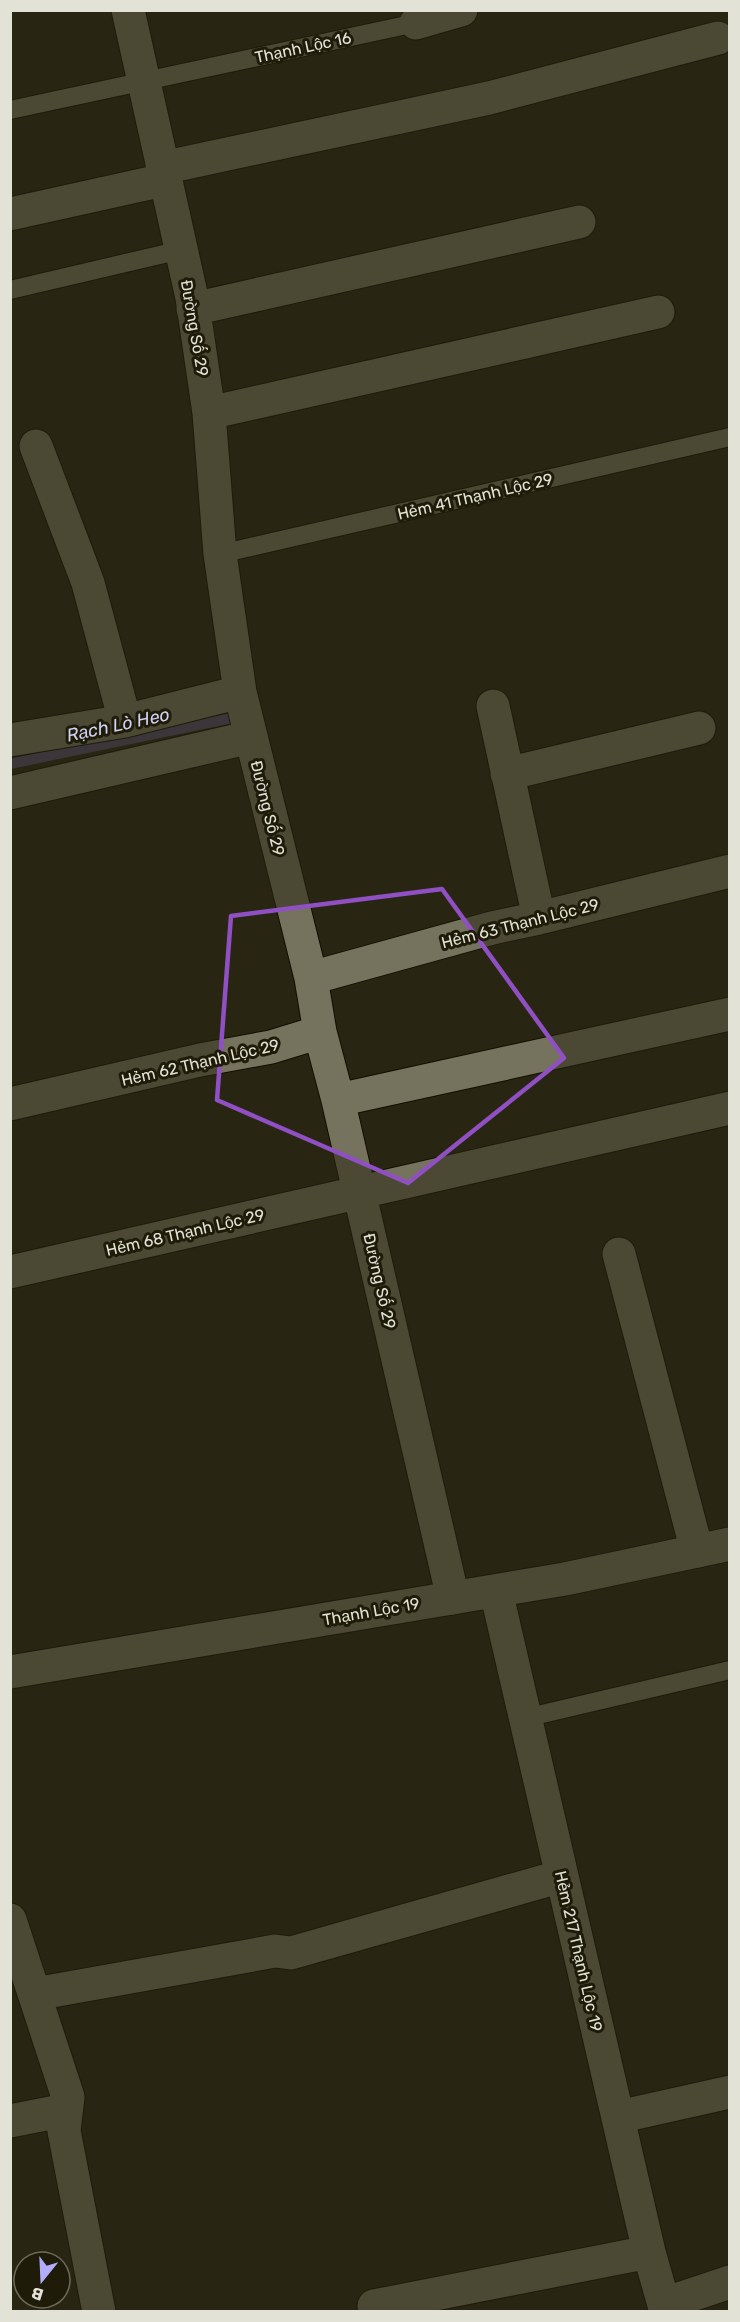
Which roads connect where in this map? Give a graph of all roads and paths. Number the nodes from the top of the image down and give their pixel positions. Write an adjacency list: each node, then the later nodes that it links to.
1 (128, 10): 5 (street, Đường Số 29)
2 (461, 10): 3 (street, Thạnh Lộc 16)
3 (416, 23): 5 (lane, Thạnh Lộc 16)
4 (718, 38): 7 (street)
5 (144, 81): 6 (lane, Thạnh Lộc 16); 7 (street, Đường Số 29)
6 (10, 110)
7 (163, 174): 8 (street); 10 (street, Đường Số 29)
8 (10, 214)
9 (579, 222): 12 (street)
10 (180, 250): 11 (lane); 12 (street, Đường Số 29)
11 (10, 290)
12 (193, 309): 14 (street, Đường Số 29)
13 (658, 312): 14 (street)
14 (209, 413): 17 (street, Đường Số 29)
15 (729, 437): 17 (lane, Hẻm 41 Thạnh Lộc 29)
16 (36, 446): 20 (street)
17 (220, 554): 18 (street, Đường Số 29)
18 (240, 692): 20 (street); 22 (street, Đường Số 29)
19 (493, 706): 24 (street)
20 (125, 720): 23 (street)
21 (699, 728): 24 (street)
22 (251, 737): 25 (street); 28 (street, Đường Số 29)
23 (10, 740)
24 (507, 774): 27 (street)
25 (10, 793)
26 (729, 871): 27 (street, Hẻm 63 Thạnh Lộc 29)
27 (539, 918): 28 (street, Hẻm 63 Thạnh Lộc 29)
28 (310, 978): 30 (street, Đường Số 29)
29 (729, 1014): 31 (street)
30 (320, 1032): 31 (street, Đường Số 29); 32 (street, Hẻm 62 Thạnh Lộc 29)
31 (338, 1100): 34 (street, Đường Số 29)
32 (10, 1104)
33 (729, 1108): 34 (street, Hẻm 68 Thạnh Lộc 29)
34 (360, 1193): 36 (street, Hẻm 68 Thạnh Lộc 29); 40 (street, Đường Số 29)
35 (619, 1254): 38 (street)
36 (10, 1272)
37 (729, 1544): 38 (street, Thạnh Lộc 19)
38 (697, 1551): 39 (street, Thạnh Lộc 19)
39 (496, 1591): 40 (street, Thạnh Lộc 19); 43 (street, Hẻm 217 Thạnh Lộc 19)
40 (453, 1598): 42 (street, Thạnh Lộc 19)
41 (729, 1670): 43 (lane)
42 (10, 1672)
43 (525, 1718): 44 (street, Hẻm 217 Thạnh Lộc 19)
44 (562, 1876): 46 (street); 49 (street, Hẻm 217 Thạnh Lộc 19)
45 (10, 1920): 46 (street)
46 (35, 1994): 48 (street)
47 (729, 2092): 49 (street)
48 (66, 2110): 50 (street); 54 (street)
49 (618, 2117): 51 (street, Hẻm 217 Thạnh Lộc 19)
50 (10, 2121)
51 (649, 2252): 53 (street, Hẻm 217 Thạnh Lộc 19); 55 (street)
52 (729, 2282): 53 (street)
53 (665, 2308)
54 (99, 2312)
55 (375, 2312)

